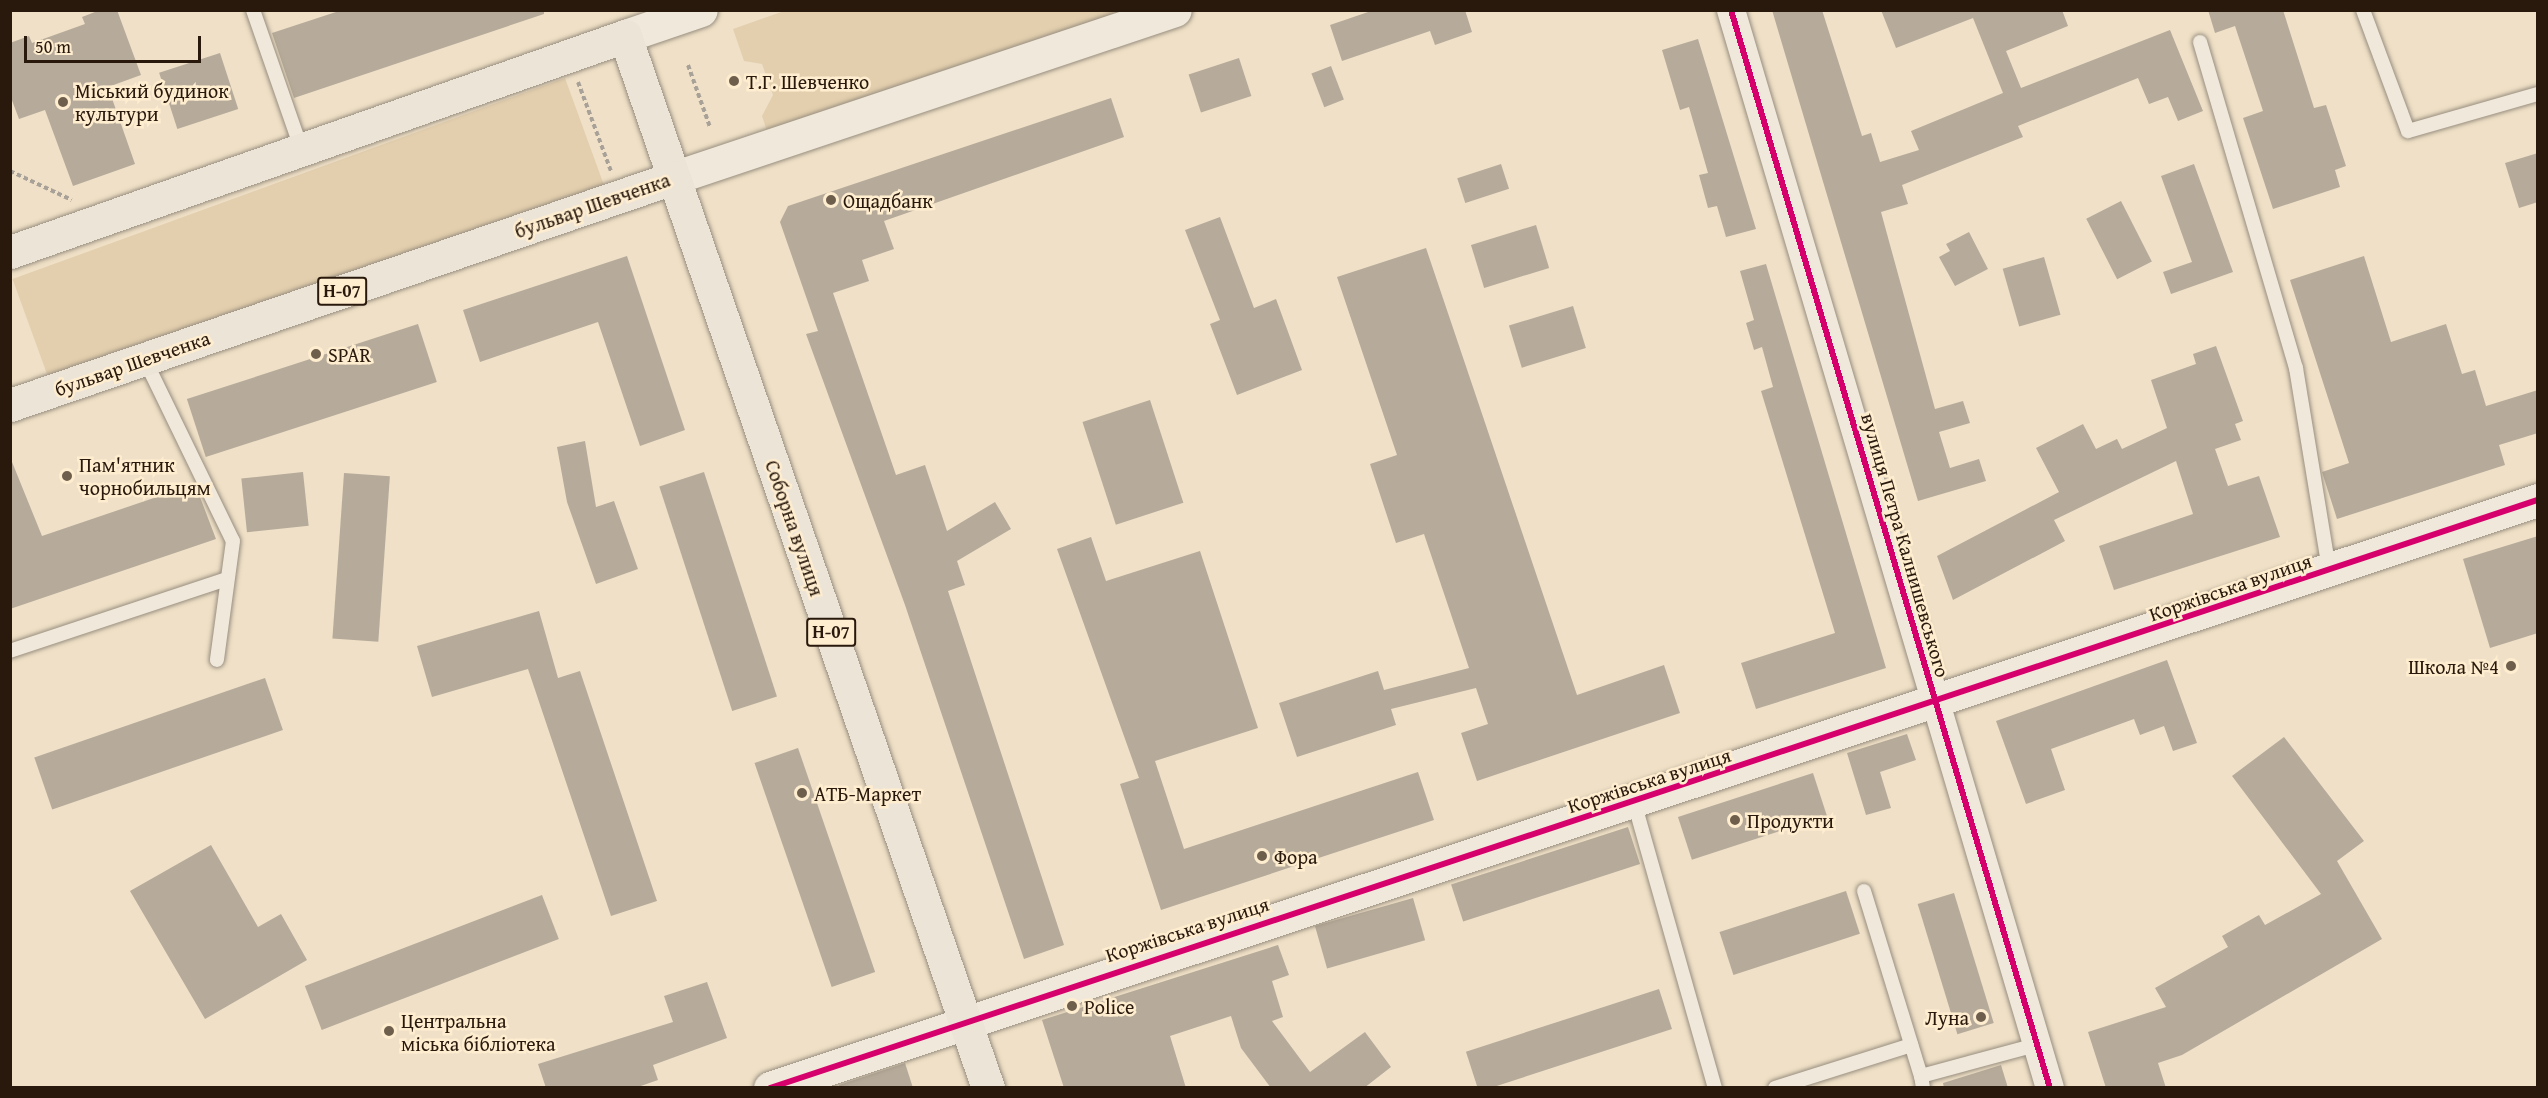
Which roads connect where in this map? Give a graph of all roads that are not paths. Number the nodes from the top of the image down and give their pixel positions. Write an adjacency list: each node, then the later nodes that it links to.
1 (253, 10): 9 (lane)
2 (701, 10): 6 (street)
3 (1174, 10): 10 (street, бульвар Шевченка)
4 (1731, 10): 19 (street, вулиця Петра Калнишевського)
5 (2363, 10): 8 (lane)
6 (626, 36): 9 (main road); 10 (main road, Соборна вулиця / Н-07)
7 (2200, 42): 15 (lane)
8 (2538, 94)
9 (301, 148): 11 (main road)
10 (673, 178): 12 (main road, бульвар Шевченка / Н-07); 22 (main road, Соборна вулиця / Н-07)
11 (10, 252)
12 (144, 358): 13 (main road, бульвар Шевченка / Н-07); 16 (lane)
13 (10, 405)
14 (2538, 500): 15 (street, Коржівська вулиця)
15 (2330, 571): 19 (street, Коржівська вулиця)
16 (224, 579): 17 (lane); 18 (lane)
17 (10, 651)
18 (218, 660)
19 (1936, 704): 20 (street, Коржівська вулиця); 24 (street, вулиця Петра Калнишевського)
20 (1634, 802): 22 (street, Коржівська вулиця); 28 (lane)
21 (1864, 891): 23 (lane)
22 (965, 1019): 26 (street, Коржівська вулиця); 27 (main road, Соборна вулиця / Н-07)
23 (1911, 1045): 25 (lane); 29 (lane)
24 (2036, 1045): 25 (lane); 30 (street, вулиця Петра Калнишевського)
25 (1922, 1082)
26 (770, 1088)
27 (988, 1088)
28 (1715, 1088)
29 (1775, 1088)
30 (2050, 1088)

